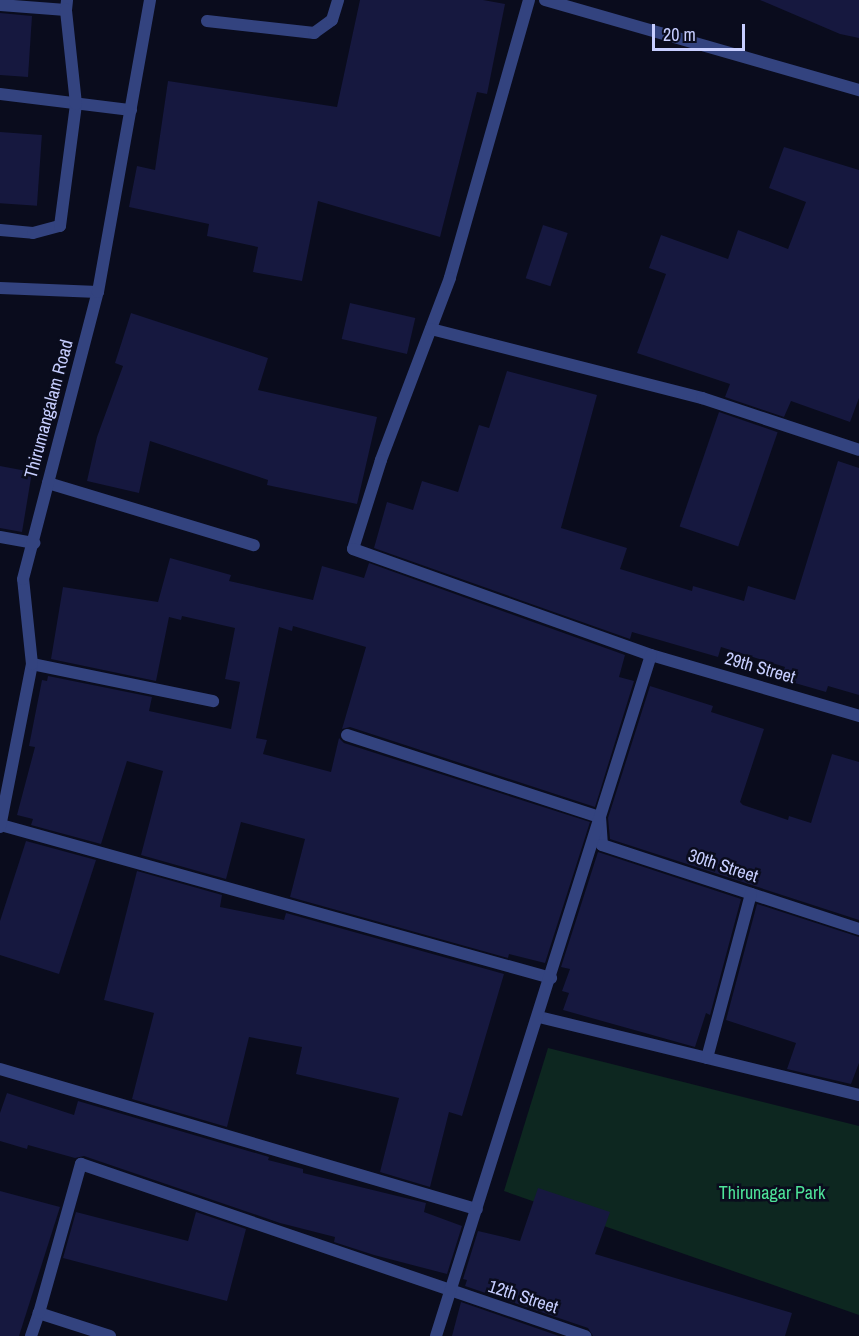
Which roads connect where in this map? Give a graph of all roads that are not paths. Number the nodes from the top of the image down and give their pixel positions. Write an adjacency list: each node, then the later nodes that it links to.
1 (150, 0): 11 (street, Thirumangalam Road)
2 (338, 0): 7 (street)
3 (529, 0): 15 (street)
4 (545, 0): 8 (street)
5 (0, 5): 6 (street)
6 (67, 5): 10 (street)
7 (207, 21)
8 (859, 90)
9 (0, 94): 10 (street)
10 (76, 104): 11 (street); 12 (street)
11 (131, 110): 14 (street, Thirumangalam Road)
12 (0, 230)
13 (0, 288): 14 (street)
14 (98, 292): 17 (street, Thirumangalam Road)
15 (431, 329): 16 (street); 21 (street, 29th Street)
16 (859, 450)
17 (48, 483): 19 (street, Thirumangalam Road); 20 (street)
18 (0, 537): 19 (street)
19 (34, 543): 22 (street, Thirumangalam Road)
20 (254, 545)
21 (651, 655): 24 (street, 29th Street); 26 (street)
22 (32, 664): 23 (street); 27 (street, Thirumangalam Road)
23 (213, 700)
24 (859, 716)
25 (347, 735): 26 (street)
26 (600, 818): 28 (street, 30th Street); 30 (street)
27 (0, 826): 30 (street)
28 (751, 894): 29 (street, 30th Street); 32 (street)
29 (859, 929)
30 (551, 978): 31 (street)
31 (539, 1017): 32 (street); 35 (street)
32 (707, 1058): 34 (street)
33 (0, 1069): 35 (street)
34 (859, 1095)
35 (477, 1209): 36 (street)
36 (450, 1292): 37 (street, 12th Street); 40 (street); 41 (street, 12th Street)
37 (39, 1313): 38 (street); 39 (street)
38 (31, 1336)
39 (110, 1336)
40 (436, 1336)
41 (585, 1336)

